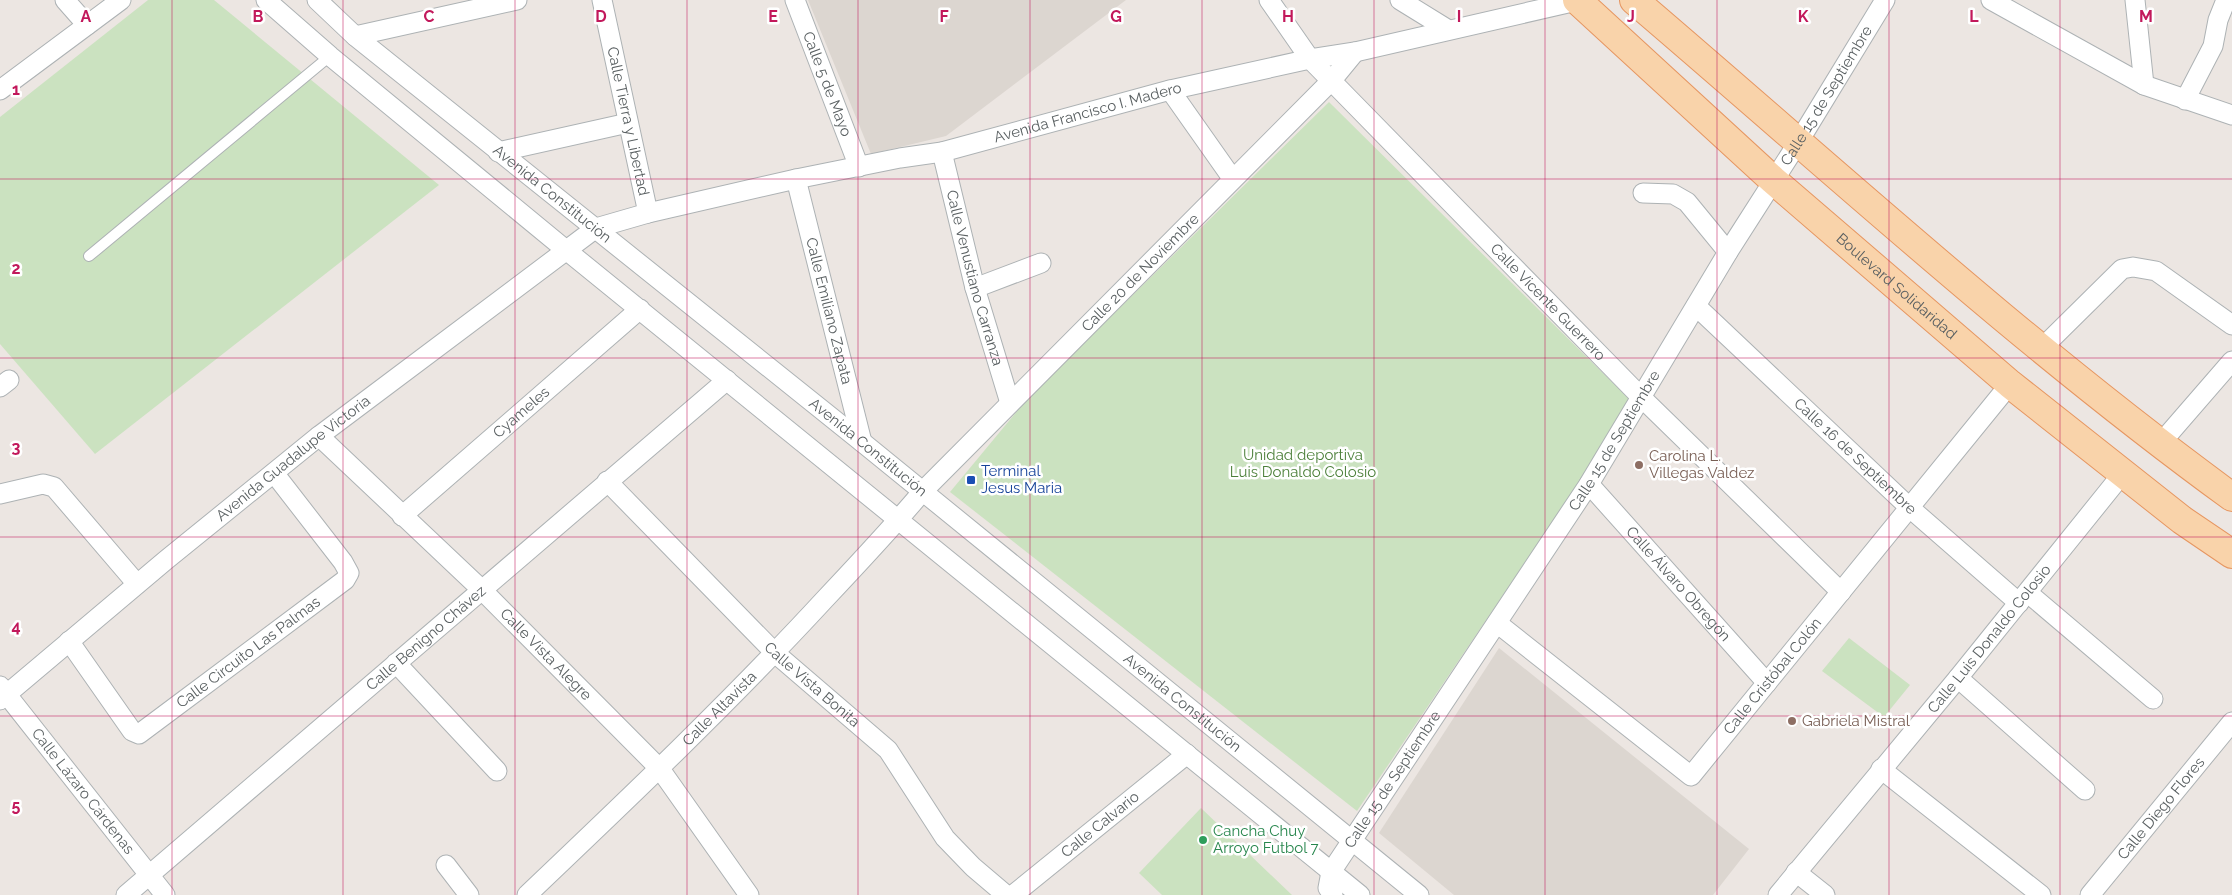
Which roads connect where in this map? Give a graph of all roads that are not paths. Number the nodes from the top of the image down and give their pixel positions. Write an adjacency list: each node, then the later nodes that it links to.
1 (65, 0): 16 (street)
2 (121, 0): 16 (street)
3 (266, 0): 20 (street)
4 (317, 0): 18 (street, Avenida Constitución)
5 (517, 0): 18 (street)
6 (602, 0): 28 (street, Calle Tierra y Libertad)
7 (795, 0): 32 (street, Calle 5 de Mayo)
8 (1269, 0): 21 (street, Calle Vicente Guerrero)
9 (1400, 0): 17 (street)
10 (1578, 0): 17 (street, Avenida Francisco I. Madero); 35 (main road, Boulevard Solidaridad)
11 (1634, 0): 29 (main road)
12 (1885, 0): 29 (street, Calle 15 de Septiembre)
13 (1991, 0): 23 (street)
14 (2135, 0): 23 (street)
15 (2226, 0): 26 (street)
16 (87, 25): 24 (street)
17 (1447, 29): 19 (street, Avenida Francisco I. Madero)
18 (355, 36): 30 (street, Avenida Constitución)
19 (1355, 52): 21 (street, Avenida Francisco I. Madero); 22 (street, Calle 20 de Noviembre)
20 (330, 56): 39 (street); 41 (lane)
21 (1310, 59): 22 (street, Calle Vicente Guerrero); 25 (street, Avenida Francisco I. Madero)
22 (1332, 80): 33 (street, Calle 20 de Noviembre); 51 (street, Calle Vicente Guerrero)
23 (2144, 85): 26 (street)
24 (0, 90)
25 (1170, 90): 31 (street, Avenida Francisco I. Madero); 33 (street)
26 (2185, 100): 27 (street)
27 (2232, 116)
28 (628, 122): 30 (street); 37 (street, Calle Tierra y Libertad)
29 (1799, 141): 35 (street, Calle 15 de Septiembre); 47 (main road)
30 (498, 152): 38 (street, Avenida Constitución)
31 (942, 152): 32 (street, Avenida Francisco I. Madero); 43 (street, Calle Venustiano Carranza)
32 (859, 168): 34 (street, Avenida Francisco I. Madero)
33 (1232, 178): 52 (street, Calle 20 de Noviembre)
34 (796, 179): 37 (street, Avenida Francisco I. Madero); 54 (street, Calle Emiliano Zapata)
35 (1773, 180): 40 (street, Calle 15 de Septiembre); 50 (main road, Boulevard Solidaridad)
36 (1643, 193): 40 (street)
37 (648, 213): 38 (street, Avenida Francisco I. Madero)
38 (596, 228): 39 (street, Avenida Guadalupe Victoria); 54 (street, Avenida Constitución)
39 (566, 250): 45 (street); 53 (street, Avenida Guadalupe Victoria)
40 (1728, 252): 44 (street, Calle 15 de Septiembre)
41 (89, 256)
42 (1041, 263): 43 (street)
43 (975, 288): 52 (street, Calle Venustiano Carranza)
44 (1696, 306): 51 (street, Calle 15 de Septiembre); 63 (street, Calle 16 de Septiembre)
45 (640, 310): 49 (street); 64 (street, Cyameles)
46 (2232, 325): 47 (street)
47 (2041, 349): 55 (main road)
48 (2232, 361): 55 (street)
49 (727, 380): 58 (street, Calle Benigno Chávez); 65 (street)
50 (2010, 384): 57 (main road, Boulevard Solidaridad); 63 (street, Calle Cristóbal Colón)
51 (1642, 398): 59 (street, Calle 15 de Septiembre); 69 (street, Calle Vicente Guerrero)
52 (1010, 403): 60 (street, Calle 20 de Noviembre)
53 (319, 436): 56 (street, Avenida Guadalupe Victoria); 64 (street, Calle Vista Alegre)
54 (862, 442): 60 (street, Avenida Constitución)
55 (2160, 444): 62 (main road)
56 (274, 473): 67 (street, Avenida Guadalupe Victoria); 72 (street, Calle Circuito Las Palmas)
57 (2123, 473): 66 (main road, Boulevard Solidaridad); 70 (street, Calle Luis Donaldo Colosio)
58 (607, 481): 68 (street, Calle Benigno Chávez); 73 (street, Calle Vista Bonita)
59 (1589, 484): 71 (street, Calle 15 de Septiembre); 76 (street, Calle Álvaro Obregón)
60 (922, 492): 65 (street, Calle Altavista); 85 (street, Avenida Constitución)
61 (0, 494): 67 (street)
62 (2232, 497)
63 (1910, 508): 69 (street, Calle Cristóbal Colón); 70 (street, Calle 16 de Septiembre)
64 (402, 516): 68 (street, Calle Vista Alegre)
65 (900, 519): 73 (street, Calle Altavista); 80 (street)
66 (2232, 554)
67 (137, 584): 72 (street, Avenida Guadalupe Victoria)
68 (482, 590): 74 (street, Calle Benigno Chávez); 81 (street, Calle Vista Alegre)
69 (1842, 592): 76 (street, Calle Cristóbal Colón)
70 (2023, 598): 75 (street, Calle Luis Donaldo Colosio); 78 (street, Calle 16 de Septiembre)
71 (1497, 623): 76 (street, Calle Cristóbal Colón); 85 (street, Calle 15 de Septiembre)
72 (69, 641): 77 (street, Avenida Guadalupe Victoria)
73 (775, 653): 81 (street, Calle Altavista); 95 (street, Calle Vista Bonita)
74 (396, 663): 83 (street); 89 (street, Calle Benigno Chávez)
75 (1958, 678): 82 (street, Calle Luis Donaldo Colosio); 84 (street)
76 (1767, 683)
77 (2, 693): 89 (street, Calle Lázaro Cárdenas)
78 (2153, 699)
79 (2232, 722): 103 (street, Calle Diego Flores)
80 (1187, 754): 87 (street); 96 (street, Calle Calvario)
81 (660, 769): 93 (street, Calle Altavista); 94 (street, Calle Vista Alegre)
82 (1881, 769): 88 (street, Calle Luis Donaldo Colosio); 102 (street)
83 (497, 772)
84 (2085, 790)
85 (1353, 841): 87 (street, Calle 15 de Septiembre); 99 (street, Avenida Constitución)
86 (446, 865): 92 (street)
87 (1331, 872): 97 (street); 98 (street)
88 (1796, 872): 100 (street, Calle Luis Donaldo Colosio); 101 (street)
89 (149, 875): 90 (street, Calle Benigno Chávez); 91 (street, Calle Lázaro Cárdenas)
90 (126, 895)
91 (165, 895)
92 (470, 895)
93 (528, 895)
94 (749, 895)
95 (1006, 895)
96 (1013, 895)
97 (1333, 895)
98 (1360, 895)
99 (1419, 895)
100 (1778, 895)
101 (1825, 895)
102 (2041, 895)
103 (2090, 895)

